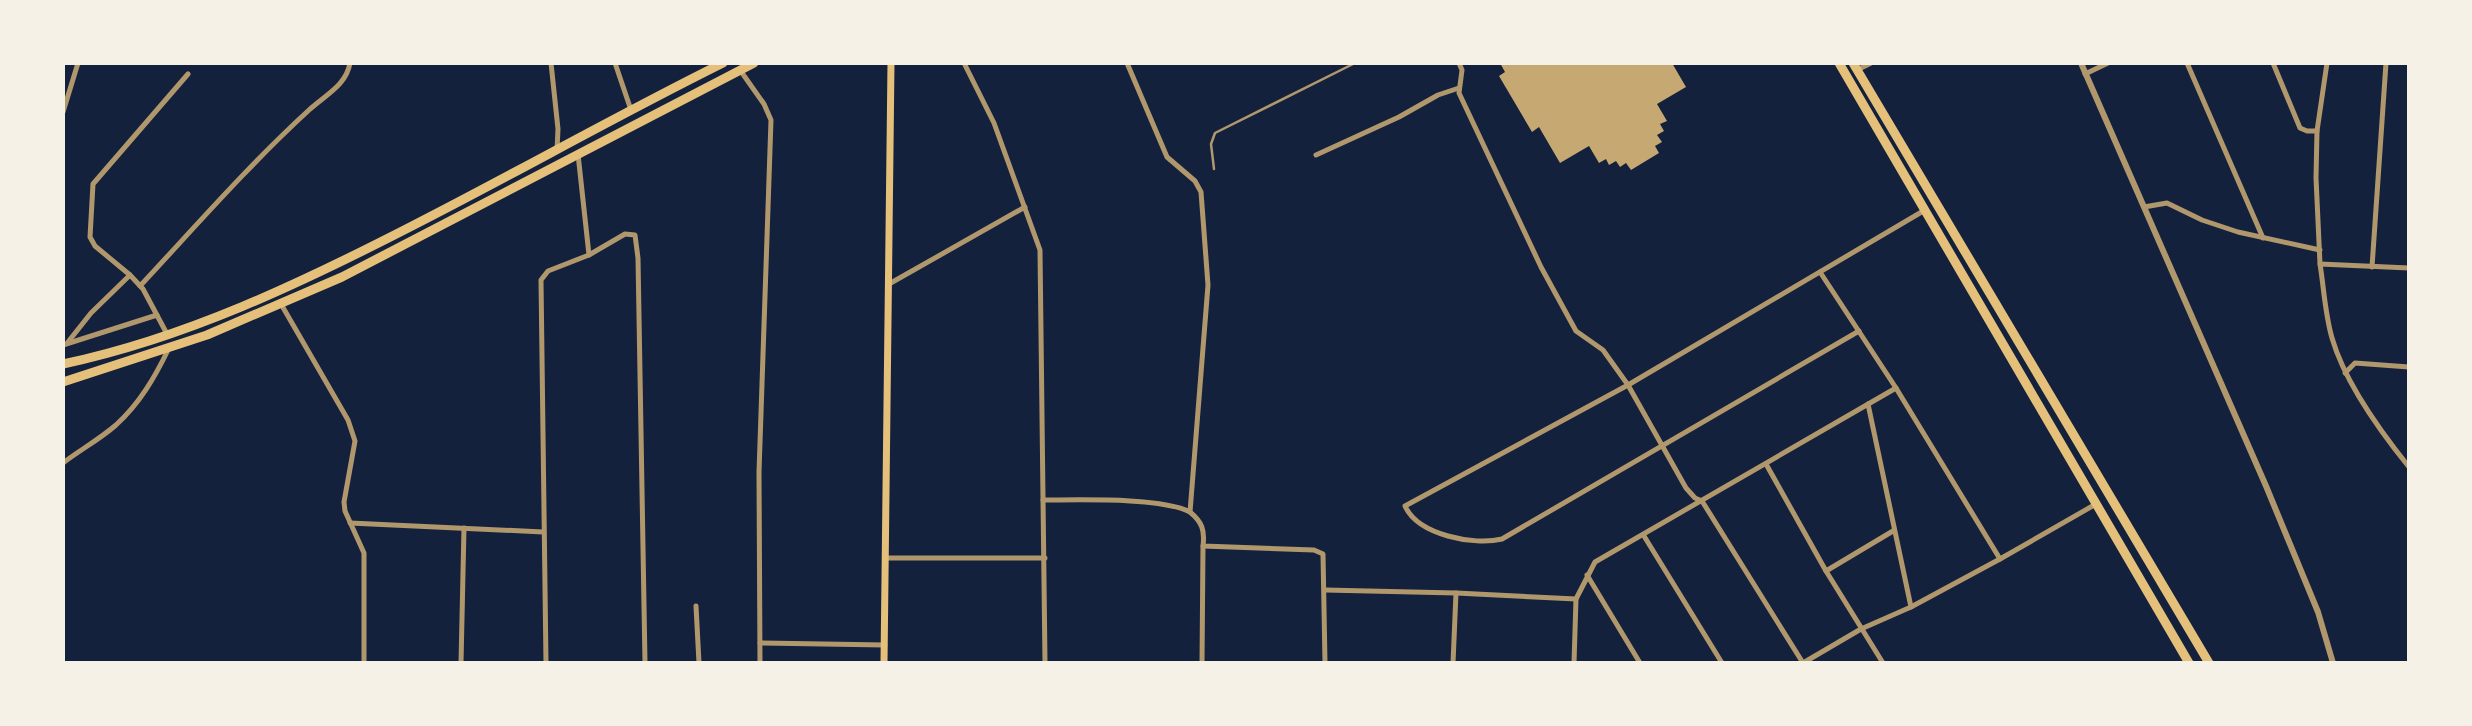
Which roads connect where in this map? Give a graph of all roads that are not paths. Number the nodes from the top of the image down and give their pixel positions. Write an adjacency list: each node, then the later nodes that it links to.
1 (78, 63): 27 (street)
2 (350, 63): 45 (street)
3 (551, 63): 29 (street)
4 (615, 63): 26 (street)
5 (723, 63): 20 (highway)
6 (754, 63): 22 (highway)
7 (891, 63): 44 (main road)
8 (964, 63): 33 (street)
9 (1126, 63): 66 (street)
10 (1355, 63): 32 (lane)
11 (1459, 63): 25 (street)
12 (1839, 63): 35 (highway)
13 (1871, 63): 21 (street)
14 (2081, 63): 24 (street)
15 (2108, 63): 24 (street)
16 (2186, 63): 36 (street)
17 (2273, 63): 28 (street)
18 (2328, 63): 28 (street)
19 (2386, 63): 40 (street)
20 (706, 67): 26 (highway)
21 (1855, 67): 103 (highway)
22 (740, 70): 30 (highway); 84 (street)
23 (188, 74): 43 (street)
24 (2085, 74): 34 (street)
25 (1459, 88): 31 (street); 56 (street)
26 (632, 111): 29 (highway)
27 (63, 112)
28 (2317, 131): 37 (street)
29 (557, 150): 49 (highway)
30 (578, 154): 38 (street); 46 (highway)
31 (1316, 155)
32 (1214, 169)
33 (1025, 207): 44 (street); 63 (street)
34 (2144, 207): 36 (street); 104 (street)
35 (1925, 210): 42 (street); 65 (highway)
36 (2263, 238): 37 (street)
37 (2320, 250): 39 (street)
38 (589, 255): 70 (street); 89 (street)
39 (2320, 264): 40 (street); 54 (street)
40 (2372, 267): 41 (street)
41 (2409, 268)
42 (1820, 272): 48 (street); 56 (street)
43 (130, 275): 45 (street); 50 (street)
44 (889, 284): 73 (main road)
45 (140, 286): 47 (street)
46 (281, 304): 51 (highway); 67 (street)
47 (157, 314): 49 (street); 50 (street)
48 (1859, 331): 57 (street); 59 (street)
49 (167, 334): 52 (highway)
50 (65, 345)
51 (169, 348): 55 (highway); 60 (street)
52 (63, 364)
53 (2409, 367): 54 (street)
54 (2345, 373): 62 (street)
55 (63, 382)
56 (1628, 385): 59 (street); 59 (street)
57 (1896, 388): 58 (street); 75 (street)
58 (1868, 404): 61 (street); 69 (street)
59 (1661, 446): 64 (street)
60 (63, 463)
61 (1766, 464): 64 (street); 76 (street)
62 (2409, 467)
63 (1044, 500): 66 (street); 74 (street)
64 (1702, 501): 71 (street); 100 (street)
65 (2096, 504): 75 (street); 102 (highway)
66 (1190, 512): 72 (street)
67 (350, 523): 68 (street); 86 (street)
68 (464, 528): 70 (street); 87 (street)
69 (1893, 531): 76 (street); 82 (street)
70 (543, 532): 88 (street)
71 (1643, 536): 77 (street); 99 (street)
72 (1203, 546): 78 (street); 94 (street)
73 (886, 558): 74 (street); 85 (main road)
74 (1045, 558): 93 (street)
75 (2000, 559): 82 (street)
76 (1826, 571): 83 (street)
77 (1587, 575): 80 (street); 98 (street)
78 (1325, 590): 79 (street); 95 (street)
79 (1456, 593): 80 (street); 96 (street)
80 (1576, 599): 97 (street)
81 (696, 606): 90 (street)
82 (1911, 607): 83 (street)
83 (1861, 629): 100 (street); 101 (street)
84 (760, 643): 85 (street); 91 (street)
85 (885, 645): 92 (main road)
86 (364, 663)
87 (461, 663)
88 (546, 663)
89 (645, 663)
90 (699, 663)
91 (760, 663)
92 (884, 663)
93 (1045, 663)
94 (1202, 663)
95 (1325, 663)
96 (1453, 663)
97 (1574, 663)
98 (1640, 663)
99 (1721, 663)
100 (1803, 663)
101 (1883, 663)
102 (2189, 663)
103 (2209, 663)
104 (2333, 663)

